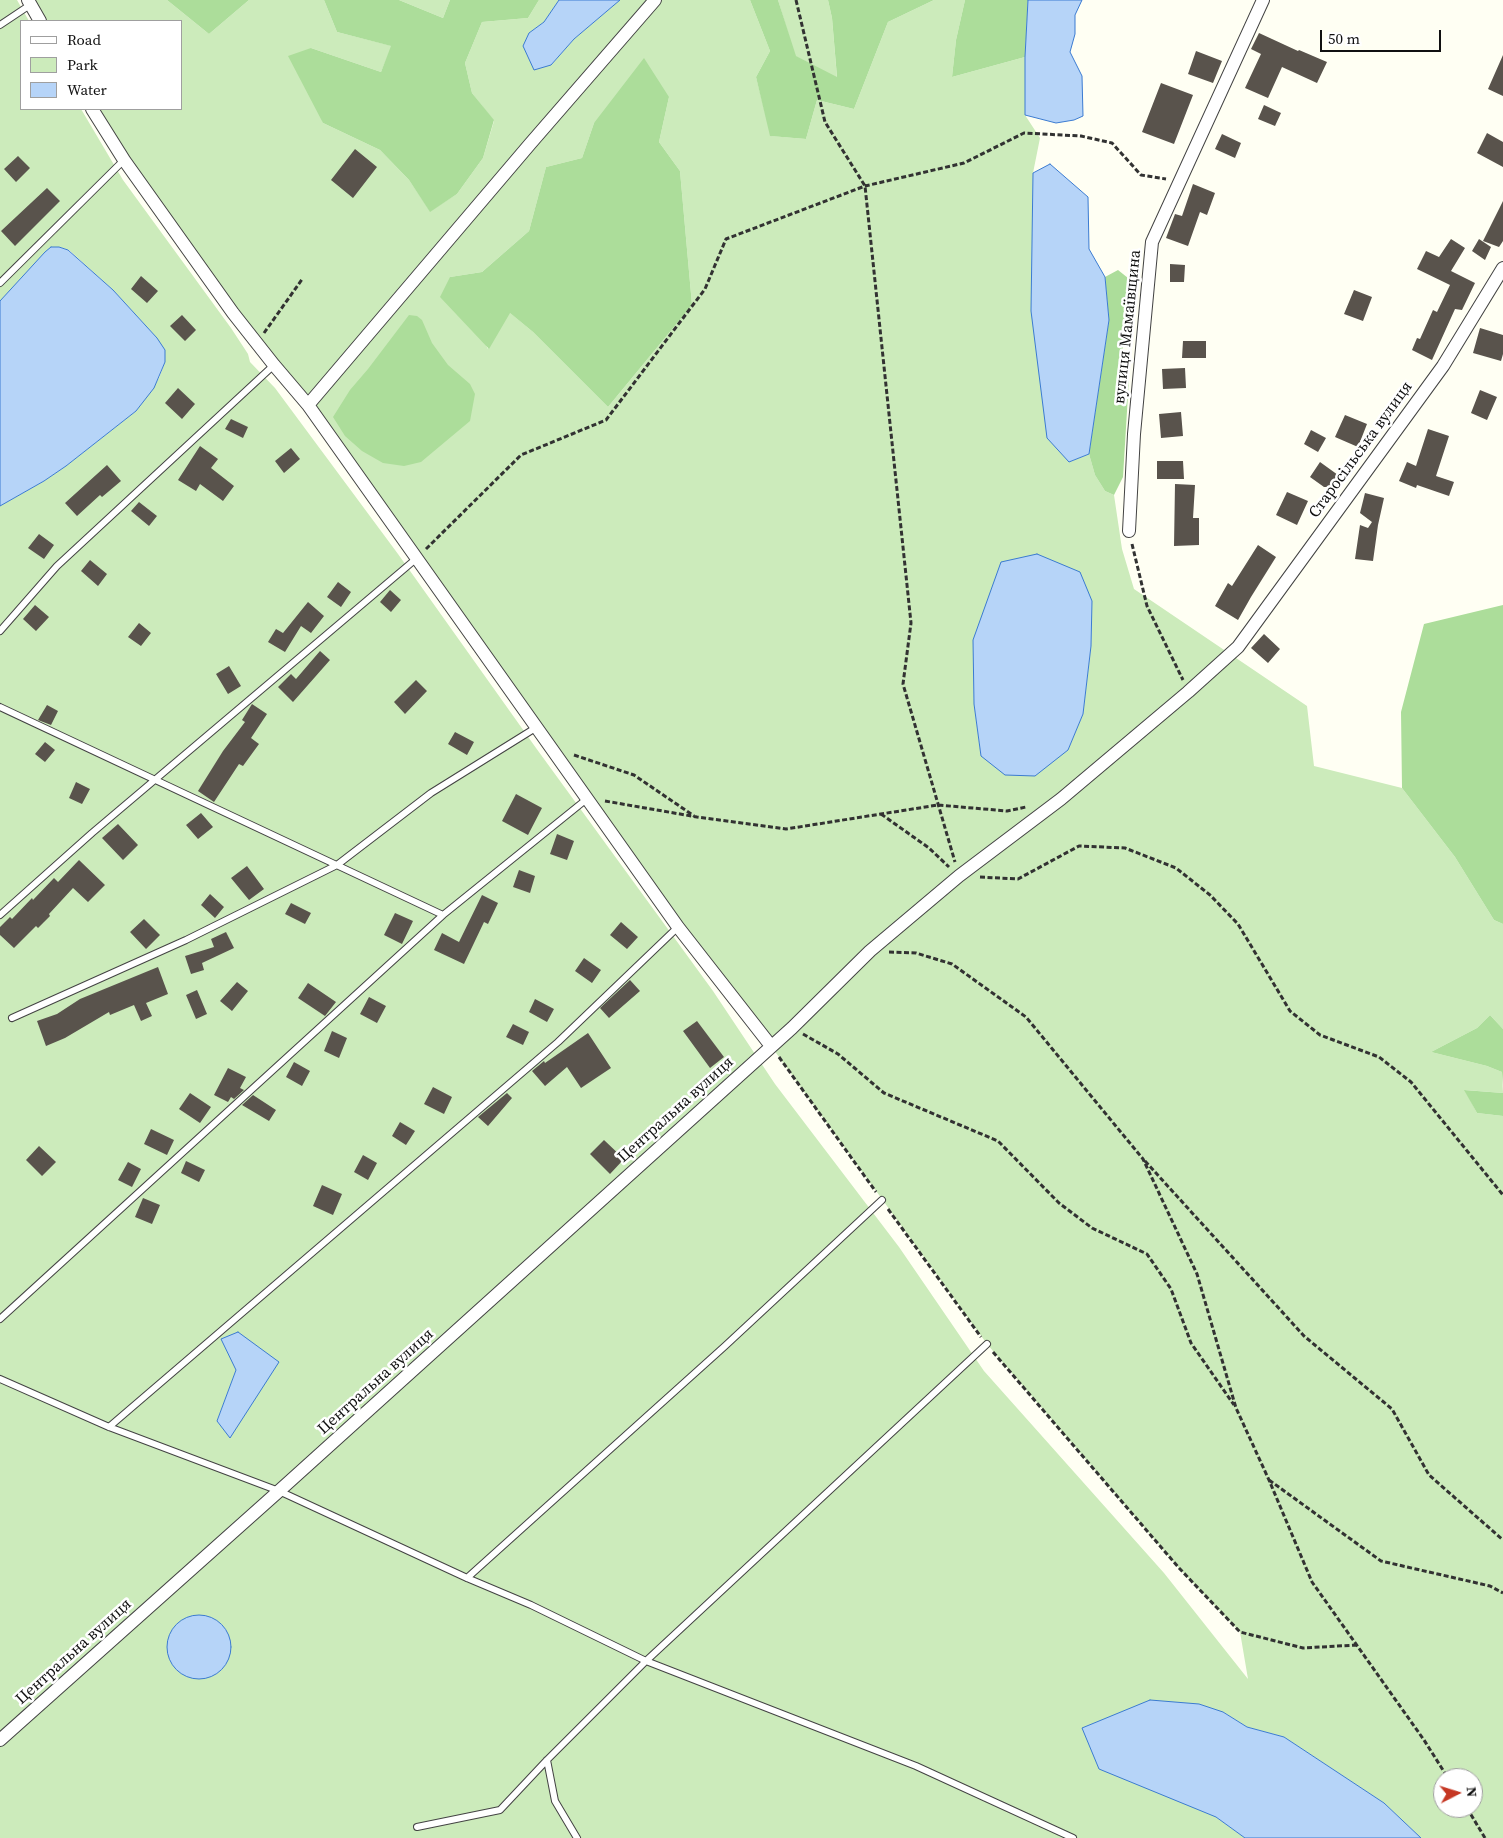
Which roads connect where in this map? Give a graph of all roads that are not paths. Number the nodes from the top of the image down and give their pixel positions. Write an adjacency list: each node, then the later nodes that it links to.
1 (655, 0): 11 (street)
2 (1262, 0): 12 (street, вулиця Мамаївщина)
3 (29, 2): 4 (street); 5 (lane)
4 (39, 20)
5 (0, 25)
6 (93, 110): 7 (street)
7 (124, 160): 9 (lane); 10 (street)
8 (1503, 268): 20 (street, Старосільська вулиця)
9 (0, 283)
10 (274, 365): 11 (street); 14 (lane)
11 (308, 406): 13 (street)
12 (1129, 531)
13 (417, 558): 16 (street); 17 (lane)
14 (0, 631)
15 (0, 707): 17 (lane)
16 (537, 727): 18 (street); 19 (lane)
17 (155, 780): 19 (lane); 21 (lane)
18 (588, 798): 22 (lane); 23 (street)
19 (337, 865): 22 (lane); 24 (lane)
20 (959, 876): 25 (street, Центральна вулиця)
21 (0, 914)
22 (443, 914): 27 (lane)
23 (678, 927): 25 (street); 30 (lane)
24 (12, 1018)
25 (771, 1046): 31 (street, Центральна вулиця)
26 (882, 1200): 32 (lane)
27 (0, 1319)
28 (987, 1344): 33 (lane)
29 (0, 1379): 30 (lane)
30 (109, 1427): 31 (lane)
31 (279, 1491): 32 (lane); 34 (street, Центральна вулиця)
32 (467, 1578): 33 (lane)
33 (646, 1661): 35 (lane); 38 (lane)
34 (0, 1740)
35 (547, 1760): 36 (lane); 37 (lane)
36 (417, 1827)
37 (577, 1838)
38 (1072, 1838)

